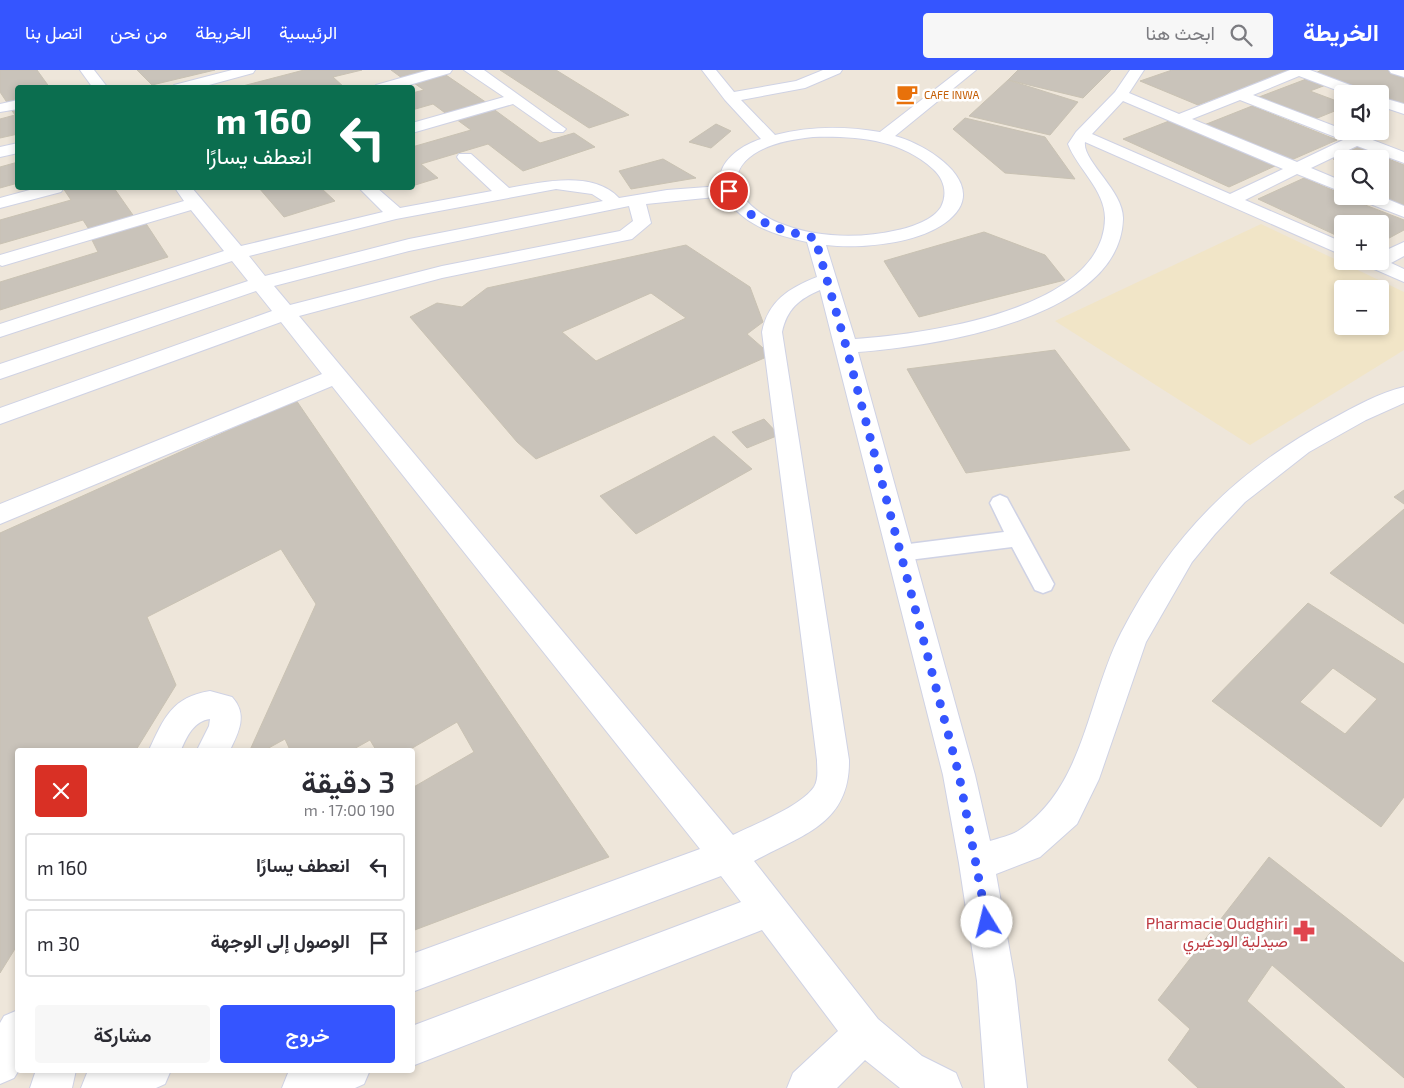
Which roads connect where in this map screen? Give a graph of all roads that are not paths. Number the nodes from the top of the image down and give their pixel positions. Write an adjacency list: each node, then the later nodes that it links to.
1 (87, 70): 12 (street)
2 (445, 70): 14 (street)
3 (471, 70): 19 (street)
4 (709, 70): 18 (street)
5 (835, 70): 18 (street)
6 (969, 70): 31 (street)
7 (1137, 70): 16 (street)
8 (1396, 70): 11 (street)
9 (241, 71): 13 (street)
10 (1301, 71): 15 (street); 17 (street)
11 (1404, 73)
12 (96, 85)
13 (189, 85)
14 (392, 85)
15 (1338, 85)
16 (1120, 95): 24 (street); 30 (street)
17 (1240, 95): 24 (street); 27 (street)
18 (730, 97): 32 (street)
19 (515, 99): 26 (street); 28 (street)
20 (1389, 104): 23 (street)
21 (15, 105): 22 (street)
22 (0, 108)
23 (1404, 109)
24 (1179, 119): 38 (street)
25 (1334, 122): 27 (street)
26 (415, 127)
27 (1323, 127): 29 (street)
28 (558, 129)
29 (1334, 131)
30 (1082, 135): 46 (street); 64 (street)
31 (882, 138): 32 (street); 52 (street)
32 (770, 140): 42 (street)
33 (1356, 140): 37 (street); 38 (street)
34 (15, 149): 35 (street)
35 (0, 152)
36 (465, 157): 43 (street)
37 (1404, 158)
38 (1297, 168): 39 (street); 46 (street)
39 (1334, 184)
40 (48, 190): 47 (street)
41 (368, 190): 51 (street)
42 (729, 191): 45 (street); 52 (street)
43 (506, 193): 48 (street); 51 (street)
44 (189, 196): 55 (street); 57 (street)
45 (636, 200): 48 (street); 62 (street)
46 (1231, 200): 53 (street)
47 (0, 203)
48 (615, 204): 61 (street)
49 (1387, 205): 50 (street)
50 (1404, 212)
51 (396, 214): 55 (street)
52 (815, 238): 60 (street)
53 (1334, 245)
54 (1404, 248): 56 (street)
55 (236, 253): 61 (street); 63 (street)
56 (1389, 256)
57 (2, 260)
58 (1389, 268): 59 (street)
59 (1404, 276)
60 (827, 280): 64 (street); 76 (street)
61 (261, 283): 62 (street); 65 (street)
62 (286, 313): 66 (street); 68 (street)
63 (0, 331)
64 (846, 346): 72 (street)
65 (0, 372)
66 (337, 376): 70 (street); 76 (street)
67 (1404, 394): 77 (street)
68 (0, 416)
69 (1000, 503): 71 (lane)
70 (0, 514)
71 (1019, 538): 72 (lane); 73 (lane)
72 (901, 553): 77 (street)
73 (1042, 584)
74 (166, 748): 75 (street)
75 (214, 748)
76 (728, 856): 78 (street); 79 (street)
77 (978, 863): 92 (street)
78 (769, 909): 80 (street); 82 (street)
79 (415, 972)
80 (864, 1032): 90 (street); 91 (street)
81 (15, 1036): 83 (street)
82 (415, 1045)
83 (0, 1064)
84 (55, 1073): 87 (street)
85 (143, 1073): 88 (street)
86 (342, 1073): 89 (street)
87 (51, 1088)
88 (102, 1088)
89 (303, 1088)
90 (808, 1088)
91 (941, 1088)
92 (1006, 1088)

